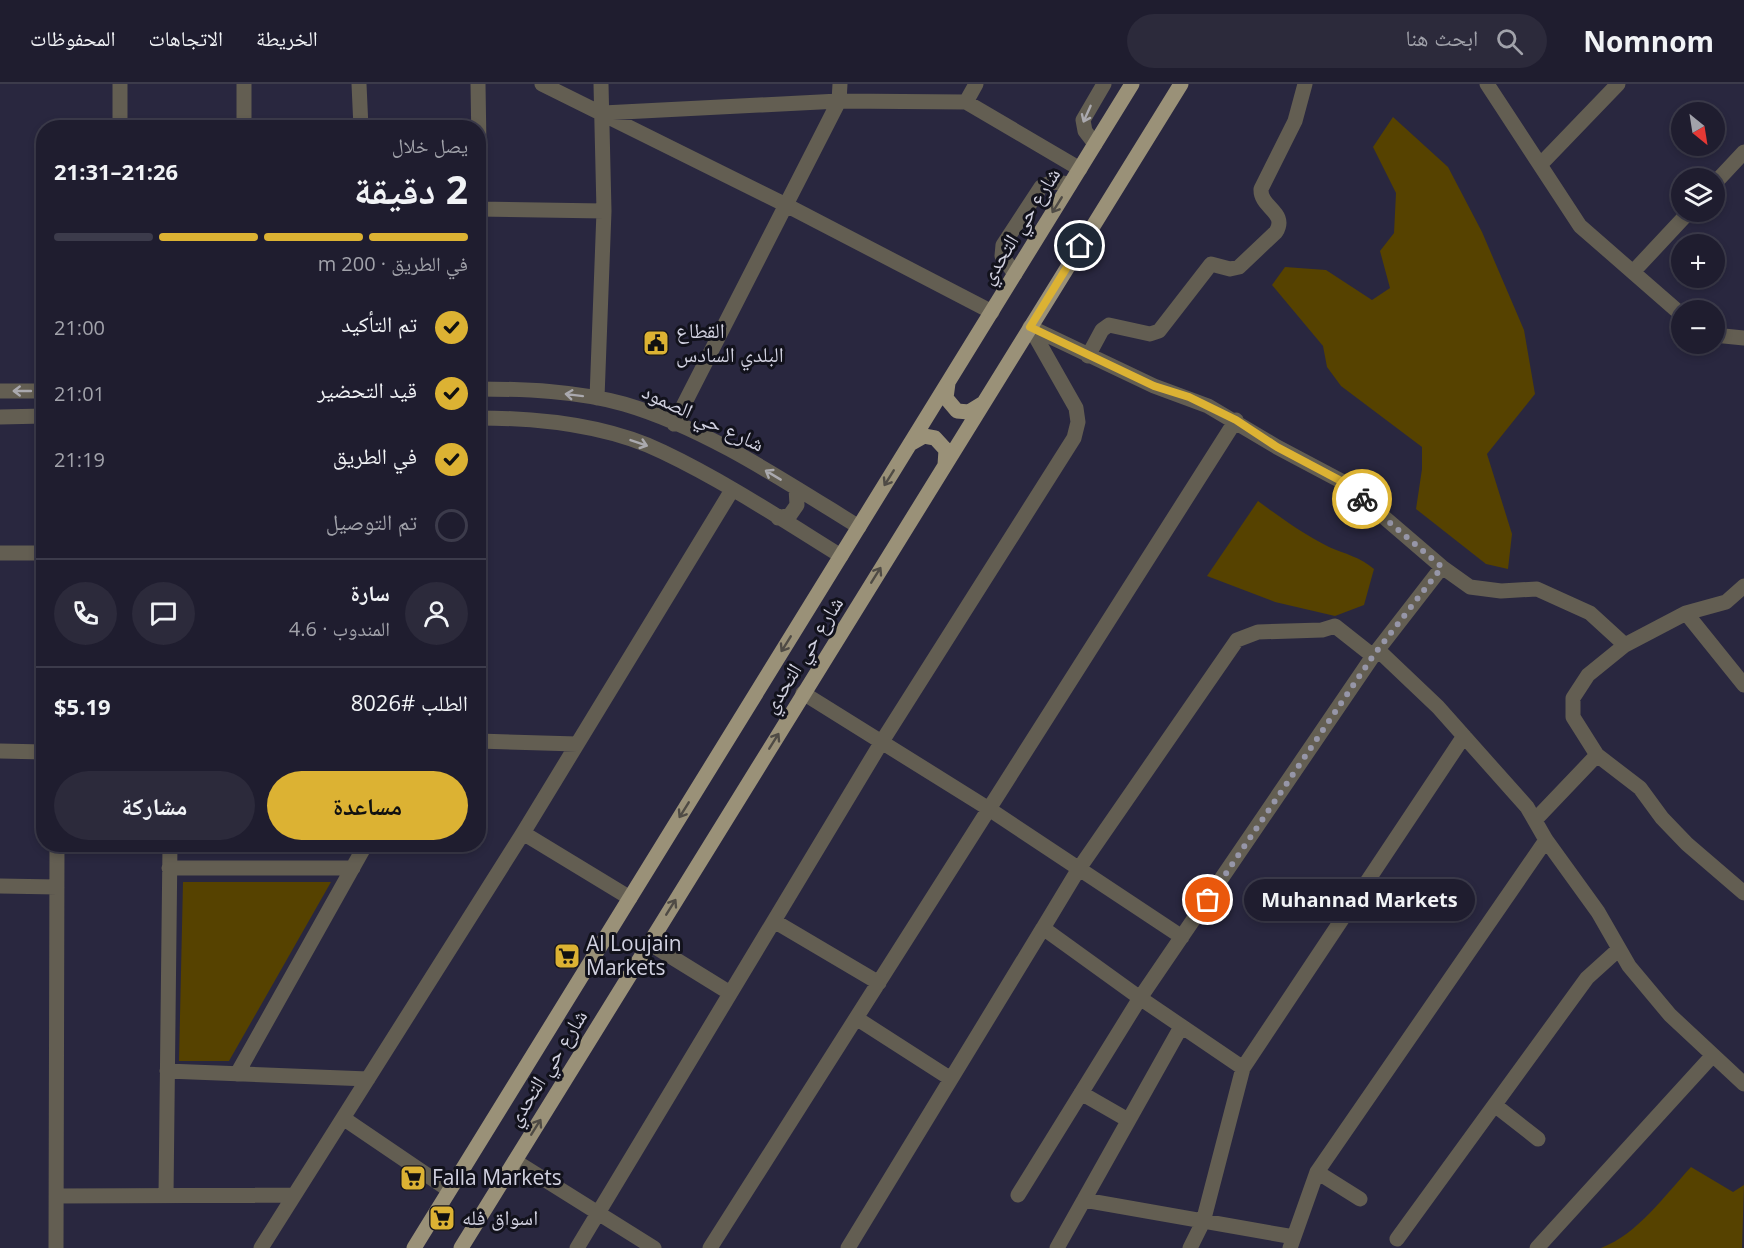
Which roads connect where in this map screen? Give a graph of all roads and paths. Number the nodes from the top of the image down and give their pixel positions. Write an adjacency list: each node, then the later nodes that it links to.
1 (120, 84): 18 (street)
2 (243, 84): 19 (street)
3 (359, 84): 20 (street)
4 (478, 84): 21 (street)
5 (542, 84): 17 (street)
6 (601, 84): 17 (street)
7 (840, 84): 15 (street)
8 (976, 84): 16 (street)
9 (1104, 84): 22 (street, one-way to 22)
10 (1132, 84): 22 (main road, شارع حي التحدي)
11 (1181, 84): 36 (main road, شارع حي التحدي)
12 (1305, 84): 39 (street)
13 (1487, 84): 24 (street)
14 (1618, 84): 24 (street)
15 (839, 101): 16 (street); 17 (street); 28 (street)
16 (966, 102): 25 (street)
17 (600, 113): 28 (street); 30 (street)
18 (120, 120)
19 (244, 120)
20 (361, 120)
21 (478, 120)
22 (1095, 144): 25 (main road, شارع حي التحدي)
23 (1744, 152): 26 (street)
24 (1540, 165): 32 (street)
25 (1080, 169): 27 (main road, شارع حي التحدي)
26 (1725, 172)
27 (1070, 184): 33 (main road, شارع حي التحدي, one-way to 33); 33 (street)
28 (786, 205): 35 (street); 50 (street)
29 (486, 209): 30 (street)
30 (604, 211): 44 (street)
31 (1680, 222): 32 (street)
32 (1633, 272): 34 (street)
33 (1015, 274): 35 (main road, شارع حي التحدي)
34 (1671, 305)
35 (992, 312): 40 (main road, شارع حي التحدي)
36 (1030, 327): 39 (street); 45 (main road, شارع حي التحدي); 69 (street)
37 (1725, 336): 38 (street)
38 (1744, 338)
39 (1088, 356): 49 (street)
40 (949, 381): 45 (main road); 51 (main road, شارع حي التحدي)
41 (486, 389): 44 (street, شارع حي الصمود, one-way to 41)
42 (0, 391): 43 (street, one-way to 42)
43 (36, 391)
44 (597, 398): 50 (street, شارع حي الصمود)
45 (983, 403): 52 (main road, شارع حي التحدي)
46 (36, 416): 47 (street)
47 (0, 417)
48 (486, 418): 54 (street, one-way to 54)
49 (1236, 420): 60 (street); 74 (street)
50 (674, 424): 53 (street, شارع حي الصمود, one-way to 50)
51 (909, 445): 52 (main road); 56 (main road, شارع حي التحدي, one-way to 56)
52 (943, 467): 66 (main road, شارع حي التحدي, one-way to 52)
53 (796, 488): 55 (street); 56 (street, شارع حي الصمود)
54 (732, 490): 55 (street); 70 (street)
55 (778, 518): 59 (street)
56 (859, 526): 59 (main road, شارع حي التحدي)
57 (0, 553): 58 (street)
58 (36, 553)
59 (841, 556): 87 (main road, شارع حي التحدي, one-way to 87)
60 (1442, 567): 63 (street); 64 (street)
61 (1744, 586): 62 (street)
62 (1686, 613): 63 (street); 65 (street)
63 (1626, 645): 73 (street)
64 (1376, 653): 67 (street); 83 (street); 90 (street)
65 (1744, 684)
66 (804, 693): 69 (street); 91 (main road, شارع حي التحدي, one-way to 66)
67 (1464, 736): 75 (street); 99 (street)
68 (486, 741): 70 (street)
69 (881, 743): 74 (street); 88 (street)
70 (577, 744): 76 (street)
71 (0, 751): 72 (street)
72 (36, 752)
73 (1597, 755): 75 (street); 86 (street)
74 (990, 809): 83 (street); 93 (street)
75 (1535, 820): 77 (street)
76 (523, 833): 87 (street); 102 (street)
77 (1546, 840): 92 (street); 111 (street)
78 (57, 852): 85 (street)
79 (170, 852): 81 (street)
80 (362, 852): 82 (street)
81 (169, 868): 82 (street); 100 (street)
82 (353, 868): 101 (street)
83 (1078, 870): 89 (street); 90 (street)
84 (0, 886): 85 (street)
85 (57, 887): 114 (street)
86 (1744, 893)
87 (630, 898): 112 (main road, شارع حي التحدي)
88 (774, 921): 93 (street); 94 (street)
89 (1043, 928): 95 (street); 103 (street)
90 (1182, 937): 95 (street)
91 (649, 943): 94 (street); 110 (main road, شارع حي التحدي, one-way to 91)
92 (1619, 949): 98 (street); 106 (street)
93 (879, 983): 96 (street)
94 (730, 993): 119 (street)
95 (1140, 998): 97 (street); 105 (street)
96 (856, 1018): 103 (street); 129 (street)
97 (1181, 1027): 99 (street); 108 (street)
98 (1713, 1055): 104 (street); 133 (street)
99 (1243, 1068): 120 (street)
100 (167, 1071): 101 (street); 115 (street)
101 (237, 1074): 102 (street)
102 (368, 1079): 107 (street)
103 (951, 1079): 130 (street)
104 (1744, 1084)
105 (1081, 1093): 108 (street); 116 (street)
106 (1496, 1106): 109 (street); 121 (street)
107 (343, 1118): 112 (street); 113 (street)
108 (1128, 1120): 118 (street)
109 (1538, 1139)
110 (514, 1161): 119 (street); 126 (main road, شارع حي التحدي)
111 (1317, 1172): 117 (street); 122 (street)
112 (449, 1190): 125 (main road, شارع حي التحدي)
113 (294, 1195): 115 (street); 124 (street)
114 (56, 1196): 115 (street); 123 (street)
115 (166, 1196)
116 (1018, 1196)
117 (1360, 1199)
118 (1084, 1200): 120 (street); 131 (street)
119 (598, 1213): 127 (street); 128 (street)
120 (1203, 1222): 122 (street); 132 (street)
121 (1397, 1239)
122 (1292, 1243)
123 (56, 1248)
124 (261, 1248)
125 (414, 1248)
126 (461, 1248)
127 (577, 1248)
128 (654, 1248)
129 (710, 1248)
130 (848, 1248)
131 (1057, 1248)
132 (1190, 1248)
133 (1537, 1248)

